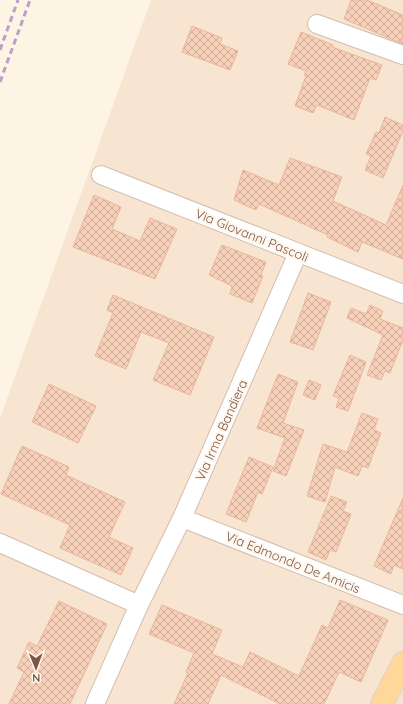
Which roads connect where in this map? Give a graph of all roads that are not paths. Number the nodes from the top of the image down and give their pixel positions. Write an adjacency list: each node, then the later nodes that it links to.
1 (317, 24): 2 (street)
2 (403, 55)
3 (101, 175): 4 (street, Via Giovanni Pascoli)
4 (298, 253): 5 (street, Via Giovanni Pascoli); 6 (street, Via Irma Bandiera)
5 (403, 294)
6 (182, 518): 8 (street, Via Irma Bandiera); 9 (street, Via Edmondo De Amicis)
7 (0, 542): 8 (street)
8 (139, 605): 11 (street, Via Irma Bandiera)
9 (403, 605)
10 (403, 663): 12 (main road)
11 (95, 704)
12 (382, 704)

